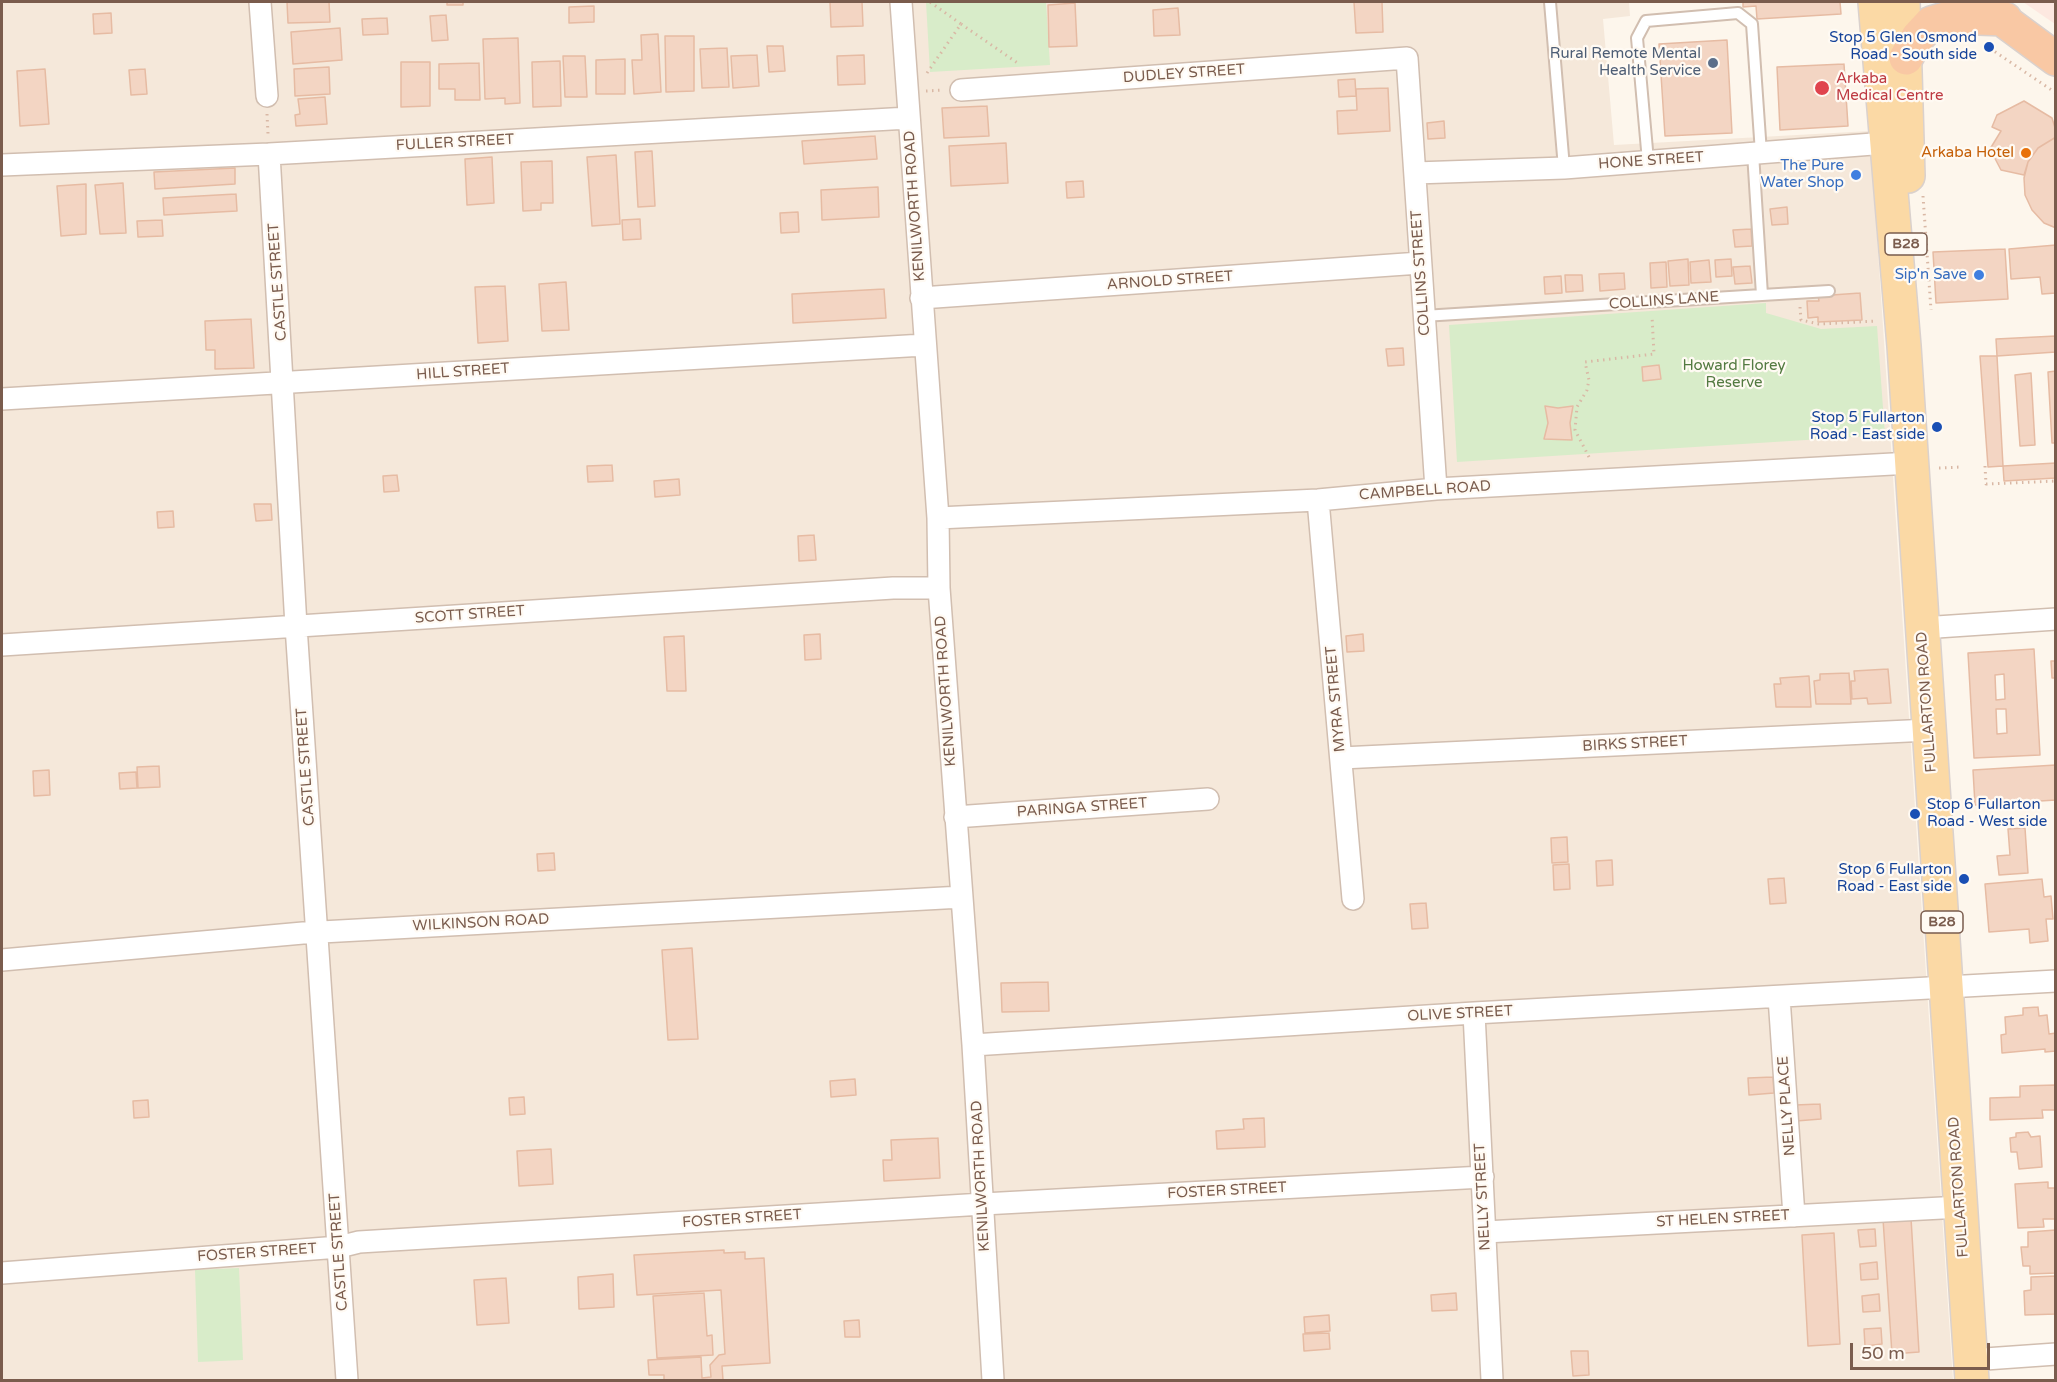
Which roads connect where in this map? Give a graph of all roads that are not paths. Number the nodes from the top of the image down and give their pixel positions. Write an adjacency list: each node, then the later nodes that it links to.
1 (260, 2): 12 (street)
2 (901, 2): 13 (street, KENILWORTH ROAD)
3 (1550, 2): 19 (lane)
4 (1875, 2): 14 (main road, FULLARTON ROAD / B28)
5 (1902, 2): 9 (main road, FULLARTON ROAD / B28)
6 (1978, 2): 7 (highway)
7 (2005, 20): 9 (highway); 10 (highway)
8 (1407, 58): 11 (street, DUDLEY STREET); 20 (street, COLLINS STREET)
9 (1906, 58): 27 (main road, FULLARTON ROAD / B28)
10 (2055, 59)
11 (961, 90)
12 (267, 96)
13 (909, 118): 16 (street, FULLER STREET); 24 (street, KENILWORTH ROAD)
14 (1886, 143): 15 (street, HONE STREET); 27 (main road, FULLARTON ROAD / B28)
15 (1757, 153): 17 (street, HONE STREET); 17 (lane); 23 (lane)
16 (269, 154): 18 (street, FULLER STREET); 28 (street, CASTLE STREET)
17 (1648, 161): 19 (street, HONE STREET)
18 (2, 165)
19 (1564, 168): 20 (street, HONE STREET)
20 (1415, 173): 21 (street, COLLINS STREET)
21 (1420, 263): 24 (street, ARNOLD STREET); 25 (street, COLLINS STREET)
22 (1829, 291): 23 (lane, COLLINS LANE)
23 (1762, 295): 25 (lane, COLLINS LANE)
24 (921, 298): 26 (street, KENILWORTH ROAD)
25 (1423, 316): 31 (street, COLLINS STREET)
26 (924, 345): 28 (street, HILL STREET); 33 (street, KENILWORTH ROAD)
27 (1904, 346): 30 (main road, FULLARTON ROAD / B28)
28 (284, 382): 29 (street, HILL STREET); 36 (street, CASTLE STREET)
29 (2, 399)
30 (1925, 466): 31 (street, CAMPBELL ROAD); 37 (main road, FULLARTON ROAD / B28)
31 (1436, 489): 32 (street, CAMPBELL ROAD)
32 (1318, 500): 33 (street, CAMPBELL ROAD); 40 (street, MYRA STREET)
33 (938, 518): 34 (street, KENILWORTH ROAD)
34 (939, 588): 36 (street, SCOTT STREET); 42 (street, KENILWORTH ROAD)
35 (2055, 620): 37 (street)
36 (296, 626): 38 (street, SCOTT STREET); 45 (street, CASTLE STREET)
37 (1923, 627): 39 (main road, FULLARTON ROAD / B28)
38 (2, 645)
39 (1929, 730): 40 (street, BIRKS STREET); 48 (main road, FULLARTON ROAD / B28)
40 (1341, 758): 44 (street, MYRA STREET)
41 (1208, 799): 42 (street, PARINGA STREET)
42 (956, 817): 43 (street, KENILWORTH ROAD)
43 (962, 897): 45 (street, WILKINSON ROAD); 51 (street, KENILWORTH ROAD)
44 (1353, 899)
45 (316, 932): 46 (street, WILKINSON ROAD); 57 (street, CASTLE STREET)
46 (2, 960)
47 (2055, 981): 48 (street, OLIVE STREET)
48 (1946, 988): 49 (street, OLIVE STREET); 54 (main road, FULLARTON ROAD / B28)
49 (1779, 997): 50 (street, OLIVE STREET); 55 (street, NELLY PLACE)
50 (1474, 1013): 51 (street, OLIVE STREET); 52 (street, NELLY STREET)
51 (973, 1045): 53 (street, KENILWORTH ROAD)
52 (1483, 1177): 53 (street, FOSTER STREET); 56 (street, NELLY STREET)
53 (983, 1204): 57 (street, FOSTER STREET); 62 (street, KENILWORTH ROAD)
54 (1961, 1207): 55 (street, ST HELEN STREET); 60 (main road, FULLARTON ROAD / B28)
55 (1794, 1216): 56 (street, ST HELEN STREET)
56 (1485, 1232): 63 (street, NELLY STREET)
57 (339, 1247): 58 (street, FOSTER STREET); 61 (street, CASTLE STREET)
58 (2, 1273)
59 (2055, 1354): 60 (street)
60 (1971, 1370)
61 (347, 1380)
62 (993, 1380)
63 (1492, 1380)

